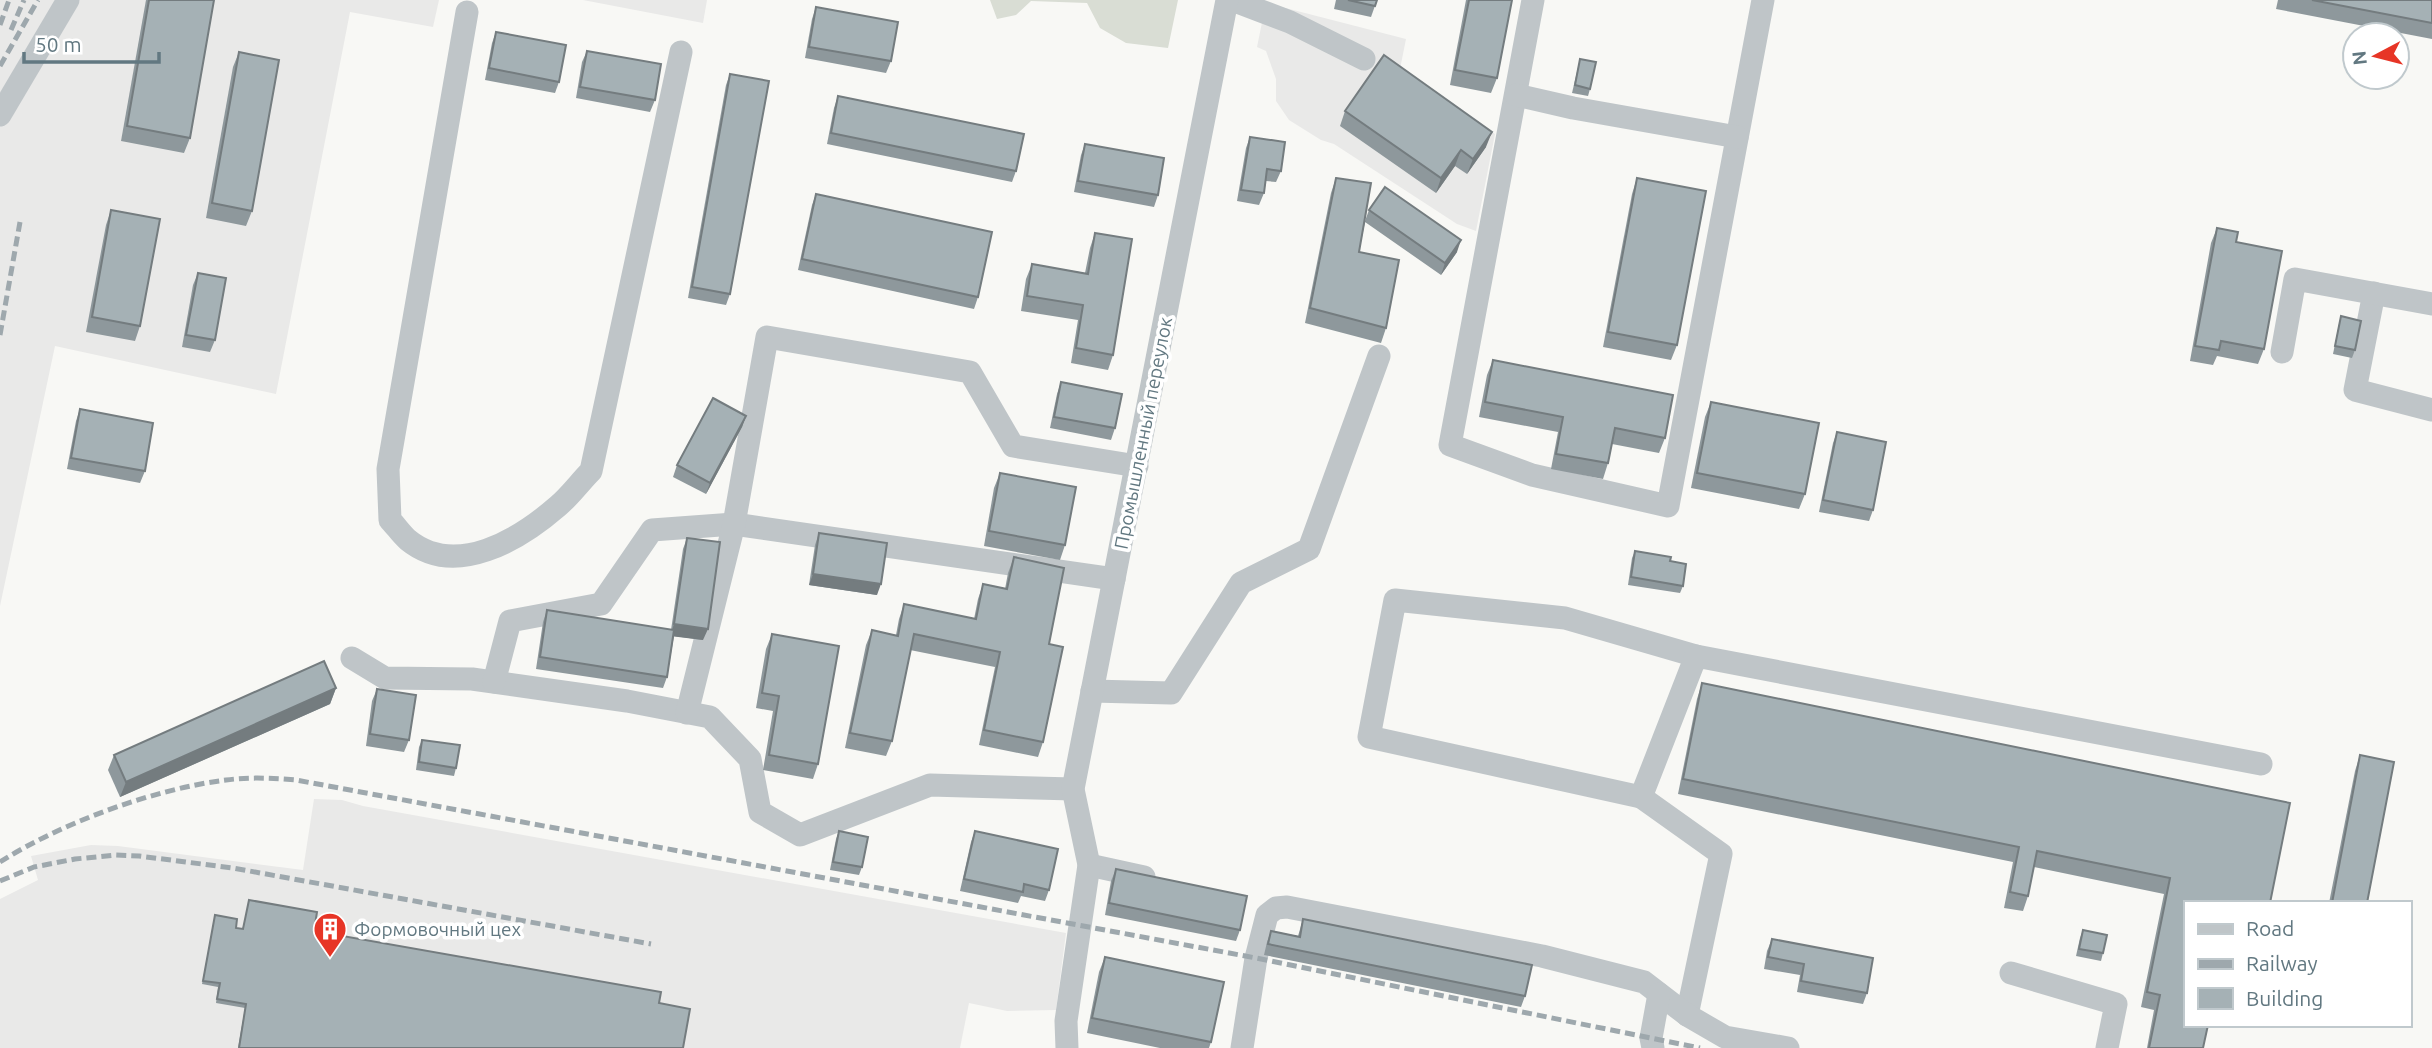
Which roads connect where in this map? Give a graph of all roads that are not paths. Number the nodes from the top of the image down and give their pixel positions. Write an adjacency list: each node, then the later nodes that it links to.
1 (68, 0): 9 (street)
2 (1230, 0): 7 (street); 16 (street, Промышленный переулок)
3 (1533, 0): 8 (street)
4 (1763, 0): 10 (street)
5 (467, 12): 6 (street)
6 (681, 52)
7 (1364, 59)
8 (1516, 95): 10 (street); 10 (street)
9 (0, 115)
10 (1737, 137)
11 (2375, 293): 12 (street); 13 (street); 15 (street)
12 (2432, 304)
13 (2282, 352)
14 (1379, 356): 22 (street)
15 (2432, 410)
16 (1137, 466): 17 (street); 18 (street, Промышленный переулок)
17 (734, 524): 18 (street); 21 (street); 23 (street)
18 (1114, 579): 22 (street, Промышленный переулок)
19 (1696, 656): 24 (street); 26 (street); 26 (street)
20 (352, 658): 21 (street)
21 (494, 682): 23 (street)
22 (1092, 691): 25 (street, Промышленный переулок)
23 (687, 713): 25 (street)
24 (2261, 764)
25 (1073, 789): 27 (street, Промышленный переулок)
26 (1641, 797): 31 (street)
27 (1089, 866): 28 (street); 32 (street)
28 (1165, 881)
29 (2011, 973): 36 (street)
30 (1659, 994): 31 (street); 33 (street); 34 (street)
31 (1687, 1015): 35 (street)
32 (1067, 1048)
33 (1242, 1048)
34 (1653, 1048)
35 (1788, 1048)
36 (2107, 1048)

